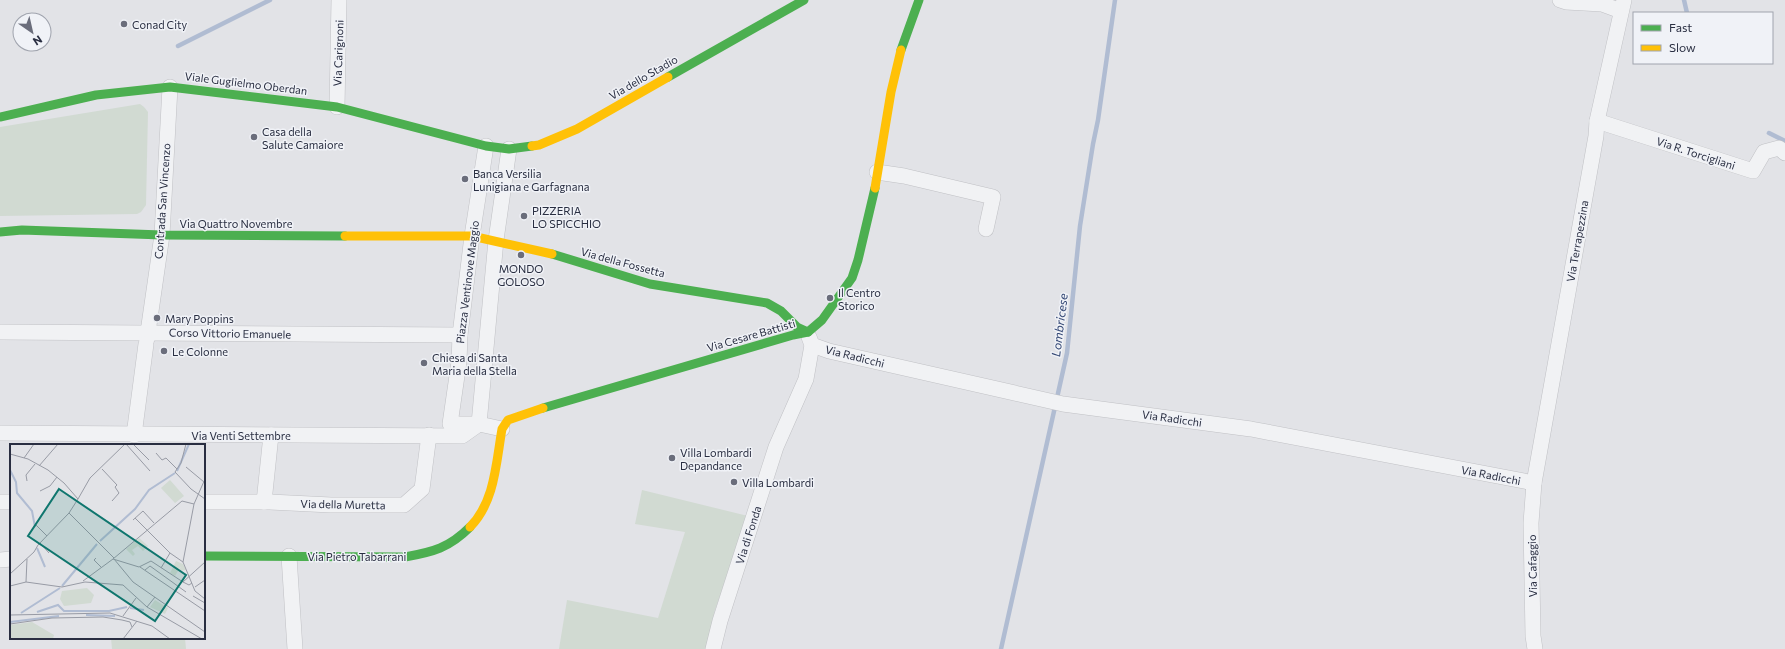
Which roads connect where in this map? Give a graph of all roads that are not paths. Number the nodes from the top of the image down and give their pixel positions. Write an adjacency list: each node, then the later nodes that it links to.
1 (339, 0): 7 (street, Via Carignoni)
2 (804, 0): 11 (street, Via dello Stadio)
3 (919, 0): 13 (street, Via Cesare Battisti)
4 (1560, 0): 5 (street)
5 (1623, 5): 9 (street, Via Terrapezzina)
6 (170, 87): 7 (street, Viale Guglielmo Oberdan); 8 (street, Viale Guglielmo Oberdan); 16 (street, Contrada San Vincenzo)
7 (336, 107): 10 (street, Viale Guglielmo Oberdan)
8 (0, 117)
9 (1597, 121): 12 (street, Via R. Torcigliani); 29 (street, Via Terrapezzina)
10 (486, 146): 11 (street, Via dello Stadio); 17 (street, Piazza Ventinove Maggio)
11 (509, 149): 18 (street)
12 (1785, 153)
13 (877, 172): 14 (street); 21 (street, Via Cesare Battisti)
14 (986, 229)
15 (0, 232): 16 (street, Via Quattro Novembre)
16 (162, 235): 17 (street, Via Quattro Novembre); 22 (street, Contrada San Vincenzo)
17 (472, 236): 18 (street, Via della Fossetta); 20 (street, Piazza Ventinove Maggio)
18 (496, 240): 21 (street, Via della Fossetta); 23 (street)
19 (0, 332): 22 (street, Corso Vittorio Emanuele)
20 (460, 335): 22 (street, Corso Vittorio Emanuele); 23 (street, Piazza Ventinove Maggio)
21 (810, 338): 24 (street, Via Cesare Battisti); 29 (street, Via Radicchi); 37 (street, Via di Fonda)
22 (147, 339): 26 (street, Contrada San Vincenzo)
23 (479, 424): 24 (street); 28 (street, Via Venti Settembre)
24 (502, 429): 33 (street, Via Pietro Tabarrani)
25 (0, 433): 26 (street, Via Venti Settembre)
26 (134, 435): 27 (street, Via Venti Settembre)
27 (271, 435): 28 (street, Via Venti Settembre); 31 (street)
28 (429, 435): 31 (street, Via della Muretta)
29 (1534, 483): 38 (street, Via Cafaggio)
30 (205, 502): 31 (street, Via della Muretta)
31 (264, 502)
32 (205, 556): 33 (street, Via Pietro Tabarrani)
33 (289, 556): 36 (street)
34 (10, 559): 35 (street)
35 (0, 560)
36 (295, 649)
37 (713, 649)
38 (1535, 649)

